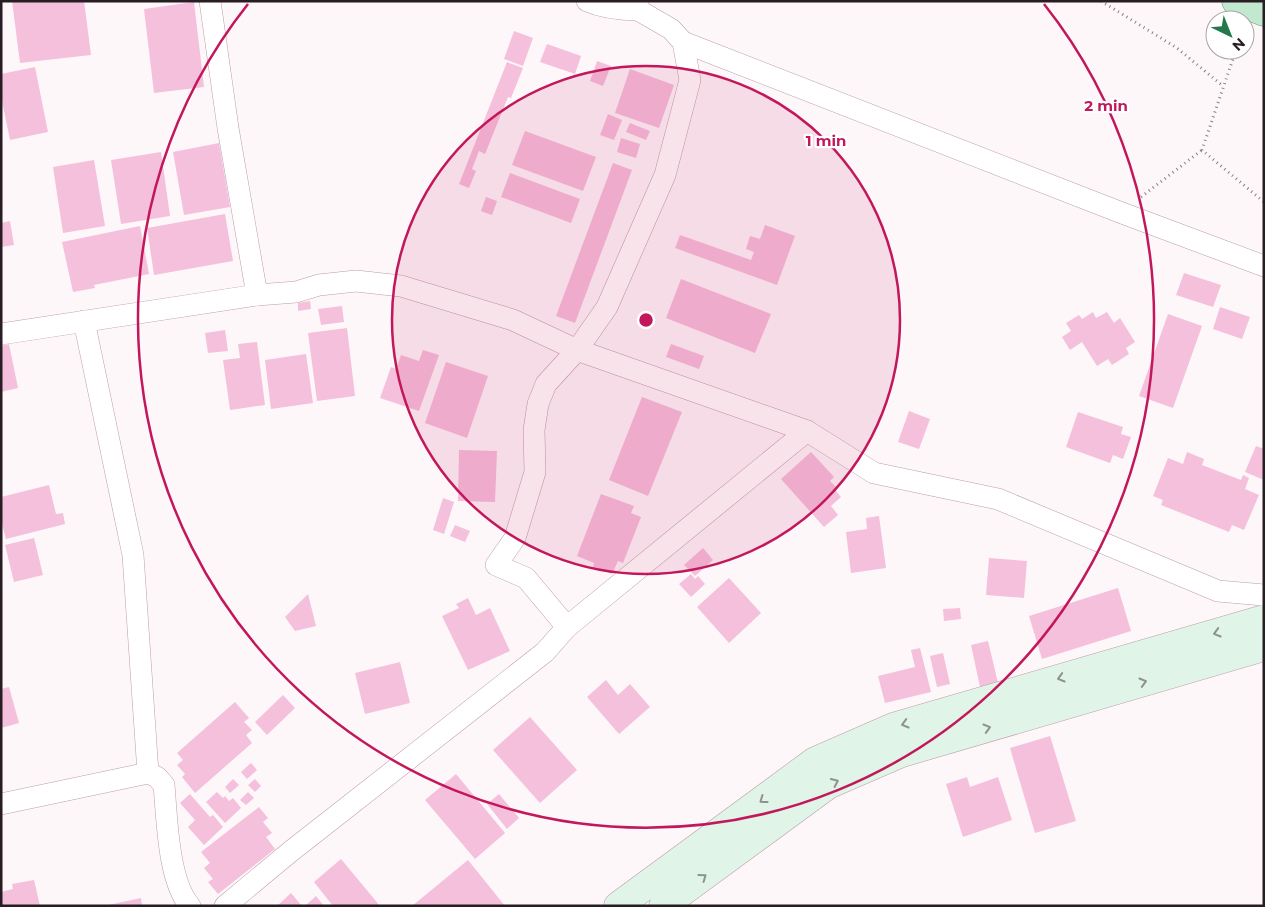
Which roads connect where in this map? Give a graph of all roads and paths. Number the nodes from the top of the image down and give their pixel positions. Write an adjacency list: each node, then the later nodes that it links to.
1 (210, 1): 14 (street)
2 (587, 1): 5 (street)
3 (1101, 1): 9 (path)
4 (1236, 1): 6 (main road)
5 (638, 6): 7 (street)
6 (1264, 12)
7 (683, 42): 12 (street); 17 (street)
8 (1232, 60): 9 (path)
9 (1223, 86): 10 (path)
10 (1202, 150): 11 (path); 12 (path)
11 (1264, 202)
12 (1122, 213): 13 (street)
13 (1264, 266)
14 (257, 295): 15 (street); 17 (street)
15 (84, 321): 16 (street); 23 (street)
16 (1, 334)
17 (578, 350): 18 (street); 21 (street)
18 (806, 431): 19 (street); 21 (street)
19 (1264, 595)
20 (1264, 619): 27 (street, one-way to 27)
21 (567, 627): 26 (street)
22 (1264, 647): 28 (street, one-way to 22)
23 (148, 773): 24 (street); 25 (street)
24 (1, 804)
25 (190, 906)
26 (225, 906)
27 (618, 906)
28 (663, 906)

